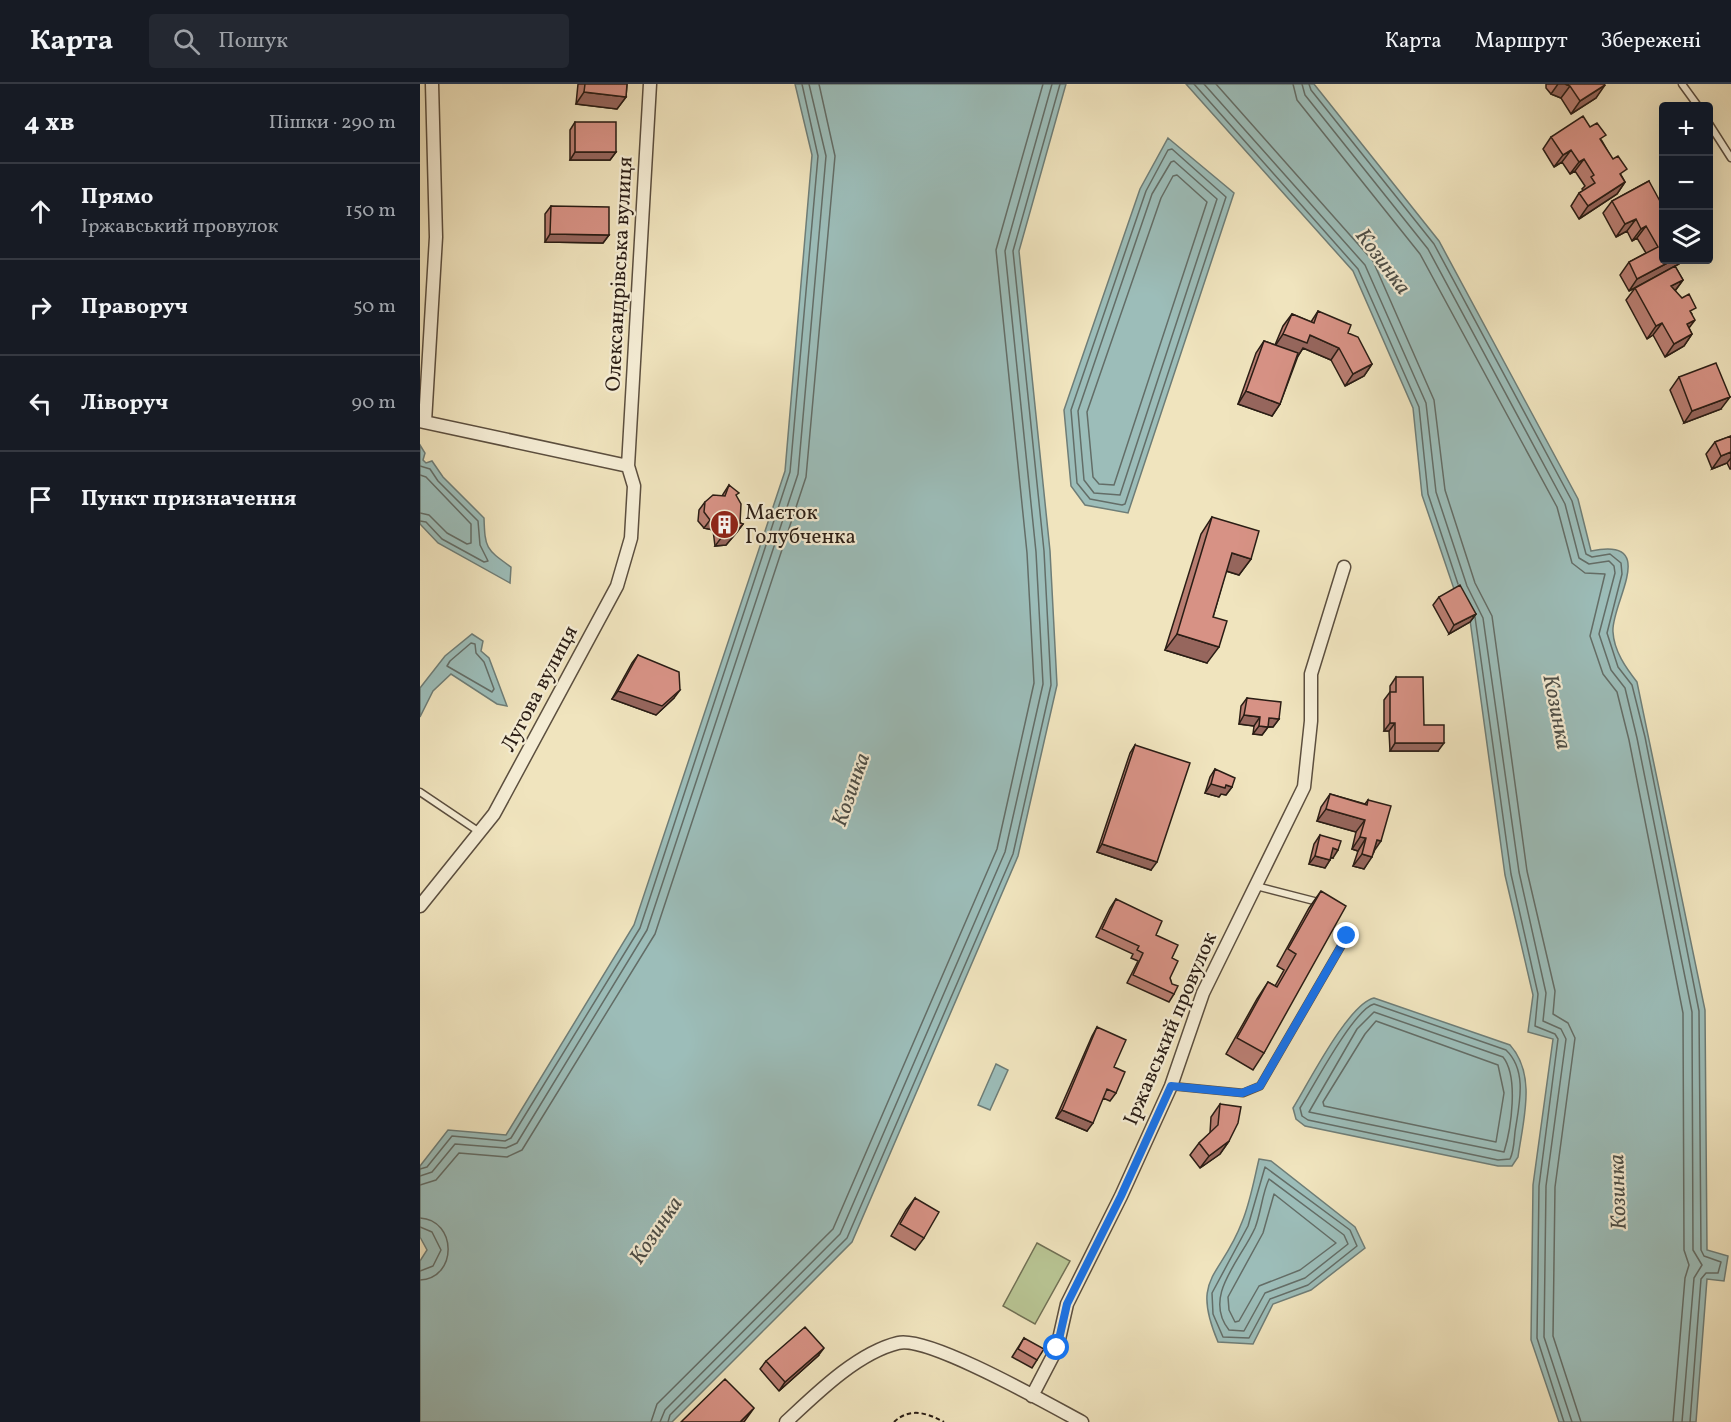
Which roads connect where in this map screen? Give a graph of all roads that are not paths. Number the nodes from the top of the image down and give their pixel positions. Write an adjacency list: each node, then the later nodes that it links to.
1 (432, 84): 7 (street)
2 (650, 84): 8 (street, Олександрівська вулиця)
3 (1682, 84): 4 (lane)
4 (1695, 102)
5 (1713, 130): 6 (lane)
6 (1731, 158)
7 (422, 422): 8 (street)
8 (628, 466): 11 (street, Лугова вулиця)
9 (1344, 567): 12 (street, Іржавський провулок)
10 (420, 792): 11 (lane)
11 (478, 831): 14 (street, Лугова вулиця)
12 (1256, 885): 13 (lane); 16 (street, Іржавський провулок)
13 (1322, 903)
14 (420, 906)
15 (1347, 936): 16 (lane)
16 (1171, 1086): 17 (street, Іржавський провулок)
17 (1032, 1396): 18 (street); 19 (street)
18 (786, 1422)
19 (1082, 1422)

